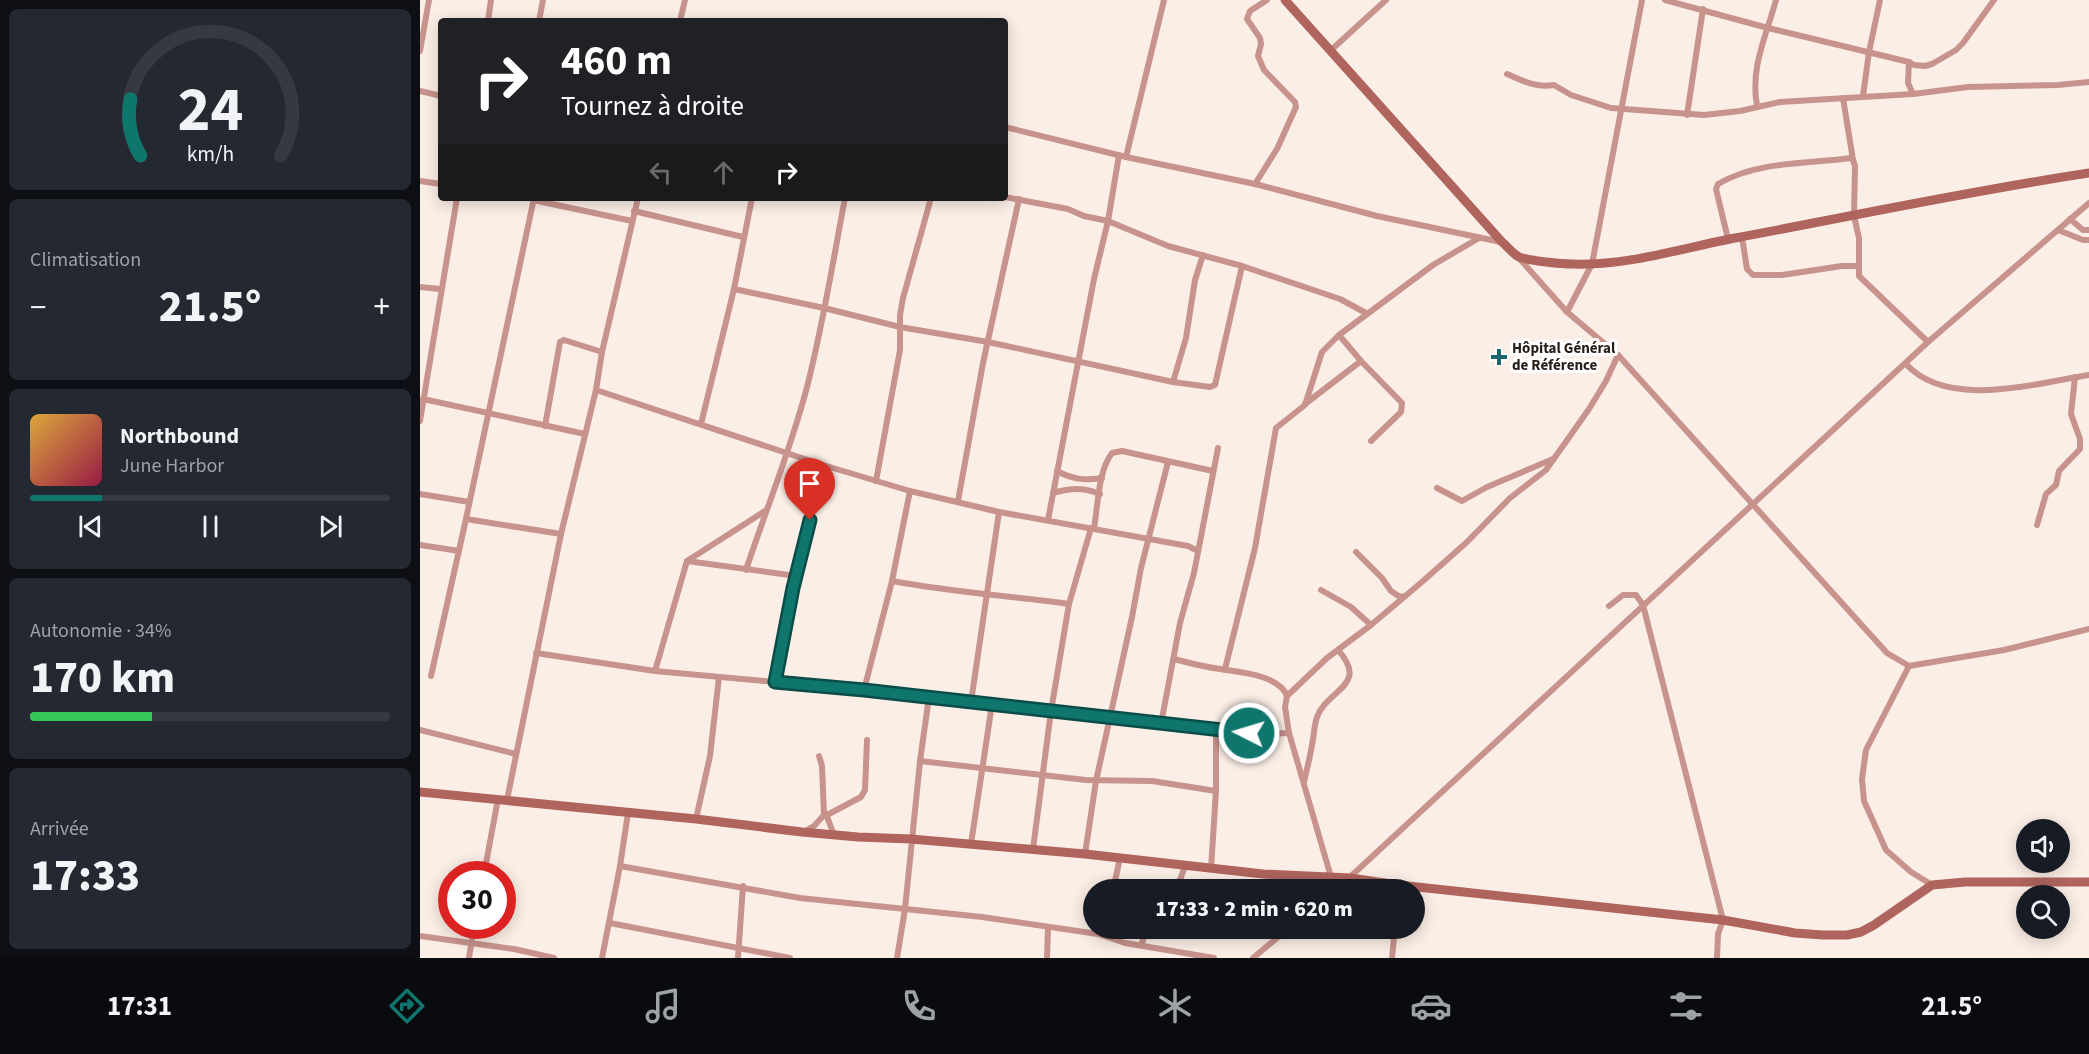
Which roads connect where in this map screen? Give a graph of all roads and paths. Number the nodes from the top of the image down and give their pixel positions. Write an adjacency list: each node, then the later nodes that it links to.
1 (429, 0): 19 (street)
2 (491, 0): 15 (street)
3 (543, 0): 16 (street)
4 (685, 0): 17 (street)
5 (1164, 0): 35 (street)
6 (1267, 0): 40 (street)
7 (1286, 0): 21 (main road)
8 (1386, 0): 21 (street)
9 (1642, 0): 32 (street)
10 (1665, 0): 14 (street)
11 (1776, 0): 18 (street)
12 (1880, 0): 22 (street)
13 (1994, 0): 23 (street)
14 (1703, 9): 18 (street); 33 (street)
15 (488, 18)
16 (540, 18)
17 (681, 18)
18 (1768, 28): 22 (street); 31 (street)
19 (422, 29): 20 (street)
20 (420, 51)
21 (1330, 51): 63 (main road)
22 (1869, 52): 23 (street); 29 (street)
23 (1909, 62): 27 (street)
24 (1507, 74): 32 (street)
25 (2089, 82): 27 (street)
26 (420, 91): 28 (street)
27 (1913, 94): 29 (street)
28 (438, 95)
29 (1863, 96): 30 (street)
30 (1843, 98): 31 (street); 36 (street)
31 (1757, 106): 33 (street)
32 (1622, 109): 33 (street); 66 (street)
33 (1687, 115)
34 (1008, 128): 35 (street)
35 (1122, 156): 40 (street); 55 (street)
36 (1853, 160): 52 (street); 61 (street)
37 (2089, 173): 52 (main road)
38 (420, 181): 39 (street)
39 (438, 184)
40 (1255, 184): 60 (street)
41 (1008, 197): 42 (street)
42 (1019, 199): 55 (street); 77 (street)
43 (455, 201): 70 (street)
44 (534, 201): 91 (street)
45 (543, 201): 54 (street)
46 (637, 201): 51 (street)
47 (751, 201): 58 (street)
48 (844, 201): 72 (street)
49 (930, 201): 75 (street)
50 (2089, 203): 53 (street)
51 (634, 211): 54 (street); 58 (street)
52 (1854, 216): 59 (main road); 68 (street)
53 (2070, 219): 56 (street); 57 (street)
54 (632, 221): 79 (street)
55 (1108, 221): 64 (street); 82 (street)
56 (2058, 230): 62 (street); 78 (street)
57 (2089, 230)
58 (743, 237): 71 (street)
59 (1742, 237): 61 (main road); 68 (street)
60 (1479, 238): 63 (street); 74 (street)
61 (1728, 239): 66 (main road)
62 (2089, 240)
63 (1502, 242): 65 (main road)
64 (1203, 255): 67 (street); 87 (street)
65 (1518, 256): 66 (main road); 73 (street)
66 (1592, 264): 73 (street)
67 (1242, 266): 74 (street); 87 (street)
68 (1858, 266): 78 (street)
69 (420, 287): 70 (street)
70 (440, 289): 86 (street)
71 (734, 289): 72 (street); 93 (street)
72 (824, 308): 75 (street); 98 (street)
73 (1568, 312): 80 (street)
74 (1366, 313): 76 (street)
75 (900, 327): 77 (street); 105 (street)
76 (1339, 335): 81 (street); 90 (street)
77 (988, 342): 82 (street); 111 (street)
78 (1928, 342): 83 (street)
79 (602, 352): 88 (street); 94 (street)
80 (1618, 355): 99 (street); 113 (street)
81 (1361, 361): 90 (street); 96 (street)
82 (1078, 362): 87 (street); 102 (street)
83 (1906, 364): 85 (street); 113 (street)
84 (2089, 375): 85 (street)
85 (2075, 377): 118 (street)
86 (423, 381): 89 (street)
87 (1173, 382)
88 (596, 390): 93 (street); 95 (street)
89 (423, 399): 91 (street); 92 (street)
90 (1305, 405): 142 (street)
91 (489, 413): 94 (street); 112 (street)
92 (420, 421)
93 (701, 424): 98 (street)
94 (545, 426): 95 (street)
95 (585, 434): 120 (street)
96 (1371, 441)
97 (1218, 448): 103 (street)
98 (787, 454): 101 (street); 114 (street)
99 (1556, 458): 106 (street); 132 (street)
100 (1168, 462): 103 (street); 104 (street); 121 (street)
101 (823, 465): 105 (street); 128 (street)
102 (1057, 471): 104 (street); 108 (street)
103 (1213, 471): 124 (street)
104 (1102, 478): 110 (street)
105 (876, 481): 107 (street)
106 (1437, 488)
107 (910, 491): 111 (street); 129 (street)
108 (1053, 493): 110 (street); 117 (street)
109 (420, 494): 112 (street)
110 (1100, 494): 119 (street)
111 (958, 501): 115 (street)
112 (469, 502): 116 (street)
113 (1755, 504): 134 (street); 141 (street)
114 (766, 511): 126 (street); 127 (street)
115 (999, 512): 117 (street); 131 (street)
116 (466, 519): 120 (street); 123 (street)
117 (1048, 520): 119 (street)
118 (2037, 525)
119 (1093, 528): 121 (street); 133 (street)
120 (561, 534): 139 (street)
121 (1149, 540): 124 (street); 153 (street)
122 (420, 545): 123 (street)
123 (459, 551): 144 (street)
124 (1198, 551): 140 (street)
125 (1356, 552): 132 (street)
126 (687, 561): 127 (street); 143 (street)
127 (746, 570): 128 (street)
128 (796, 576): 146 (street)
129 (892, 581): 131 (street); 147 (street)
130 (1321, 590): 136 (street)
131 (988, 596): 133 (street); 150 (street)
132 (1406, 596): 136 (street)
133 (1069, 604): 152 (street)
134 (1643, 605): 135 (street); 185 (street); 194 (street)
135 (1609, 606)
136 (1371, 625): 138 (street)
137 (2089, 629): 141 (street)
138 (1338, 650): 148 (street); 165 (street)
139 (536, 653): 143 (street); 159 (street)
140 (1174, 659): 142 (street); 154 (street)
141 (1909, 666): 190 (street)
142 (1225, 669): 148 (street)
143 (655, 670): 145 (street)
144 (431, 676)
145 (719, 677): 146 (street); 172 (street)
146 (775, 682): 147 (street)
147 (864, 690): 149 (street)
148 (1287, 696): 157 (street)
149 (929, 697): 150 (street); 161 (street)
150 (971, 702): 151 (street)
151 (992, 704): 152 (street); 162 (street)
152 (1051, 711): 153 (street); 163 (street)
153 (1109, 718): 154 (street); 164 (street)
154 (1161, 724): 156 (street)
155 (420, 730): 159 (street)
156 (1216, 730): 157 (street); 166 (street)
157 (1288, 732): 165 (street)
158 (867, 740): 171 (street)
159 (516, 754): 168 (street)
160 (819, 756): 169 (street)
161 (920, 760): 162 (street); 175 (street)
162 (981, 767): 163 (street); 176 (street)
163 (1044, 774): 164 (street); 177 (street)
164 (1096, 781): 166 (street); 178 (street)
165 (1304, 784): 184 (street)
166 (1216, 791): 183 (street)
167 (420, 792): 168 (main road)
168 (503, 800): 170 (main road); 180 (street)
169 (824, 808): 171 (street); 173 (street)
170 (628, 813): 172 (main road); 181 (street)
171 (827, 815): 174 (street)
172 (696, 819): 173 (main road)
173 (802, 832): 174 (main road)
174 (834, 836): 175 (main road)
175 (911, 839): 176 (main road); 193 (street)
176 (971, 844): 177 (main road)
177 (1033, 849): 178 (main road)
178 (1085, 854): 179 (main road)
179 (1120, 858): 182 (main road); 186 (street)
180 (487, 861)
181 (620, 866): 191 (street); 195 (street)
182 (1185, 866): 183 (main road); 187 (street)
183 (1211, 869): 184 (main road)
184 (1331, 877): 185 (main road)
185 (1350, 878): 188 (main road)
186 (1115, 879)
187 (1180, 879)
188 (1355, 879)
189 (2089, 882): 190 (main road)
190 (1932, 885): 194 (main road)
191 (743, 886): 193 (street); 206 (street)
192 (1425, 890): 194 (main road)
193 (905, 909): 196 (street); 212 (street)
194 (1724, 920): 217 (street)
195 (610, 923): 206 (street); 209 (street)
196 (1048, 927): 197 (street); 213 (street)
197 (1083, 930)
198 (420, 936): 204 (street)
199 (472, 939): 204 (street)
200 (1116, 939): 205 (street)
201 (1143, 939): 205 (street)
202 (1276, 939): 215 (street)
203 (1394, 939): 216 (street)
204 (471, 942): 207 (street); 208 (street)
205 (1141, 945): 214 (street)
206 (738, 948): 210 (street); 211 (street)
207 (468, 958)
208 (554, 958)
209 (603, 958)
210 (738, 958)
211 (790, 958)
212 (897, 958)
213 (1047, 958)
214 (1214, 958)
215 (1253, 958)
216 (1392, 958)
217 (1717, 958)

